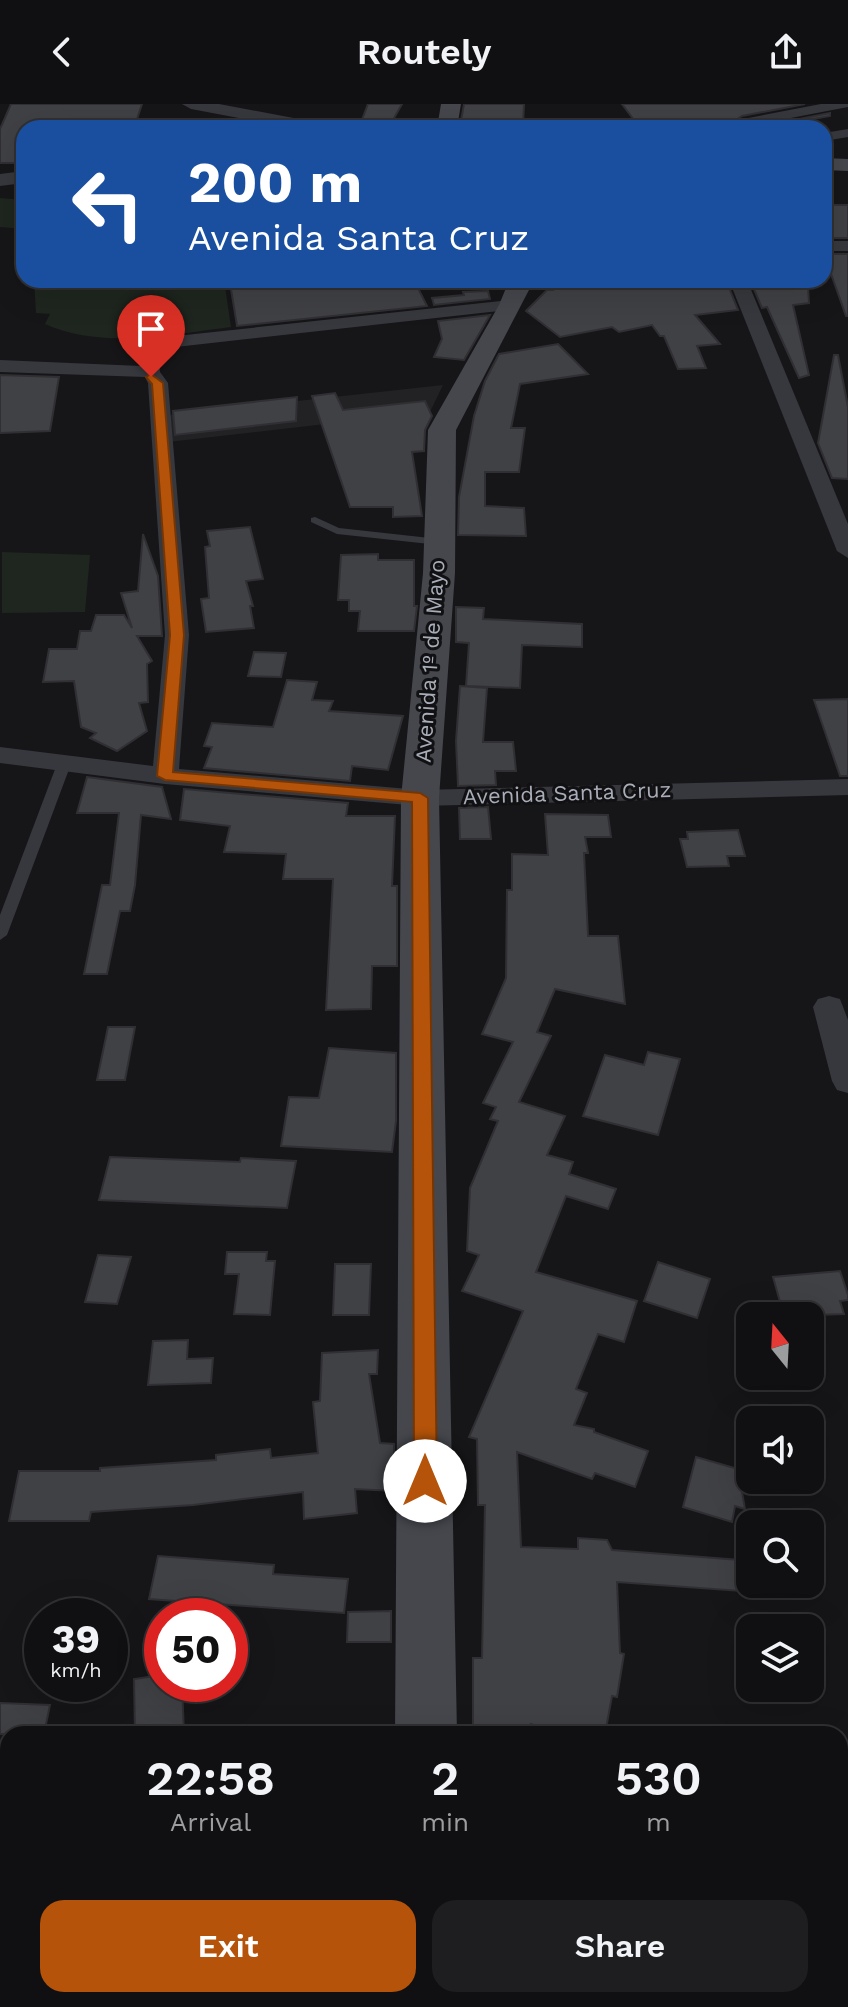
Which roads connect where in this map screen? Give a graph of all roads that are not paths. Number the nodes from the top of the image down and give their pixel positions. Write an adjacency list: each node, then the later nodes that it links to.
1 (191, 104): 3 (street)
2 (843, 104): 5 (street)
3 (215, 106): 4 (street)
4 (282, 120)
5 (759, 120)
6 (741, 288): 10 (street)
7 (512, 292): 9 (street); 13 (main road, Avenida 1º de Mayo)
8 (0, 366): 9 (street)
9 (151, 372): 17 (street)
10 (823, 488): 11 (street); 14 (street)
11 (848, 493)
12 (315, 520): 13 (lane)
13 (439, 542): 19 (main road, Avenida 1º de Mayo)
14 (848, 551)
15 (0, 755): 16 (street, Avenida Santa Cruz)
16 (64, 764): 17 (street, Avenida Santa Cruz); 20 (lane)
17 (165, 776): 19 (street, Avenida Santa Cruz)
18 (848, 787): 19 (street, Avenida Santa Cruz)
19 (420, 798): 23 (main road, Avenida 1º de Mayo)
20 (0, 935)
21 (829, 1007): 22 (street)
22 (848, 1081)
23 (426, 1726)

